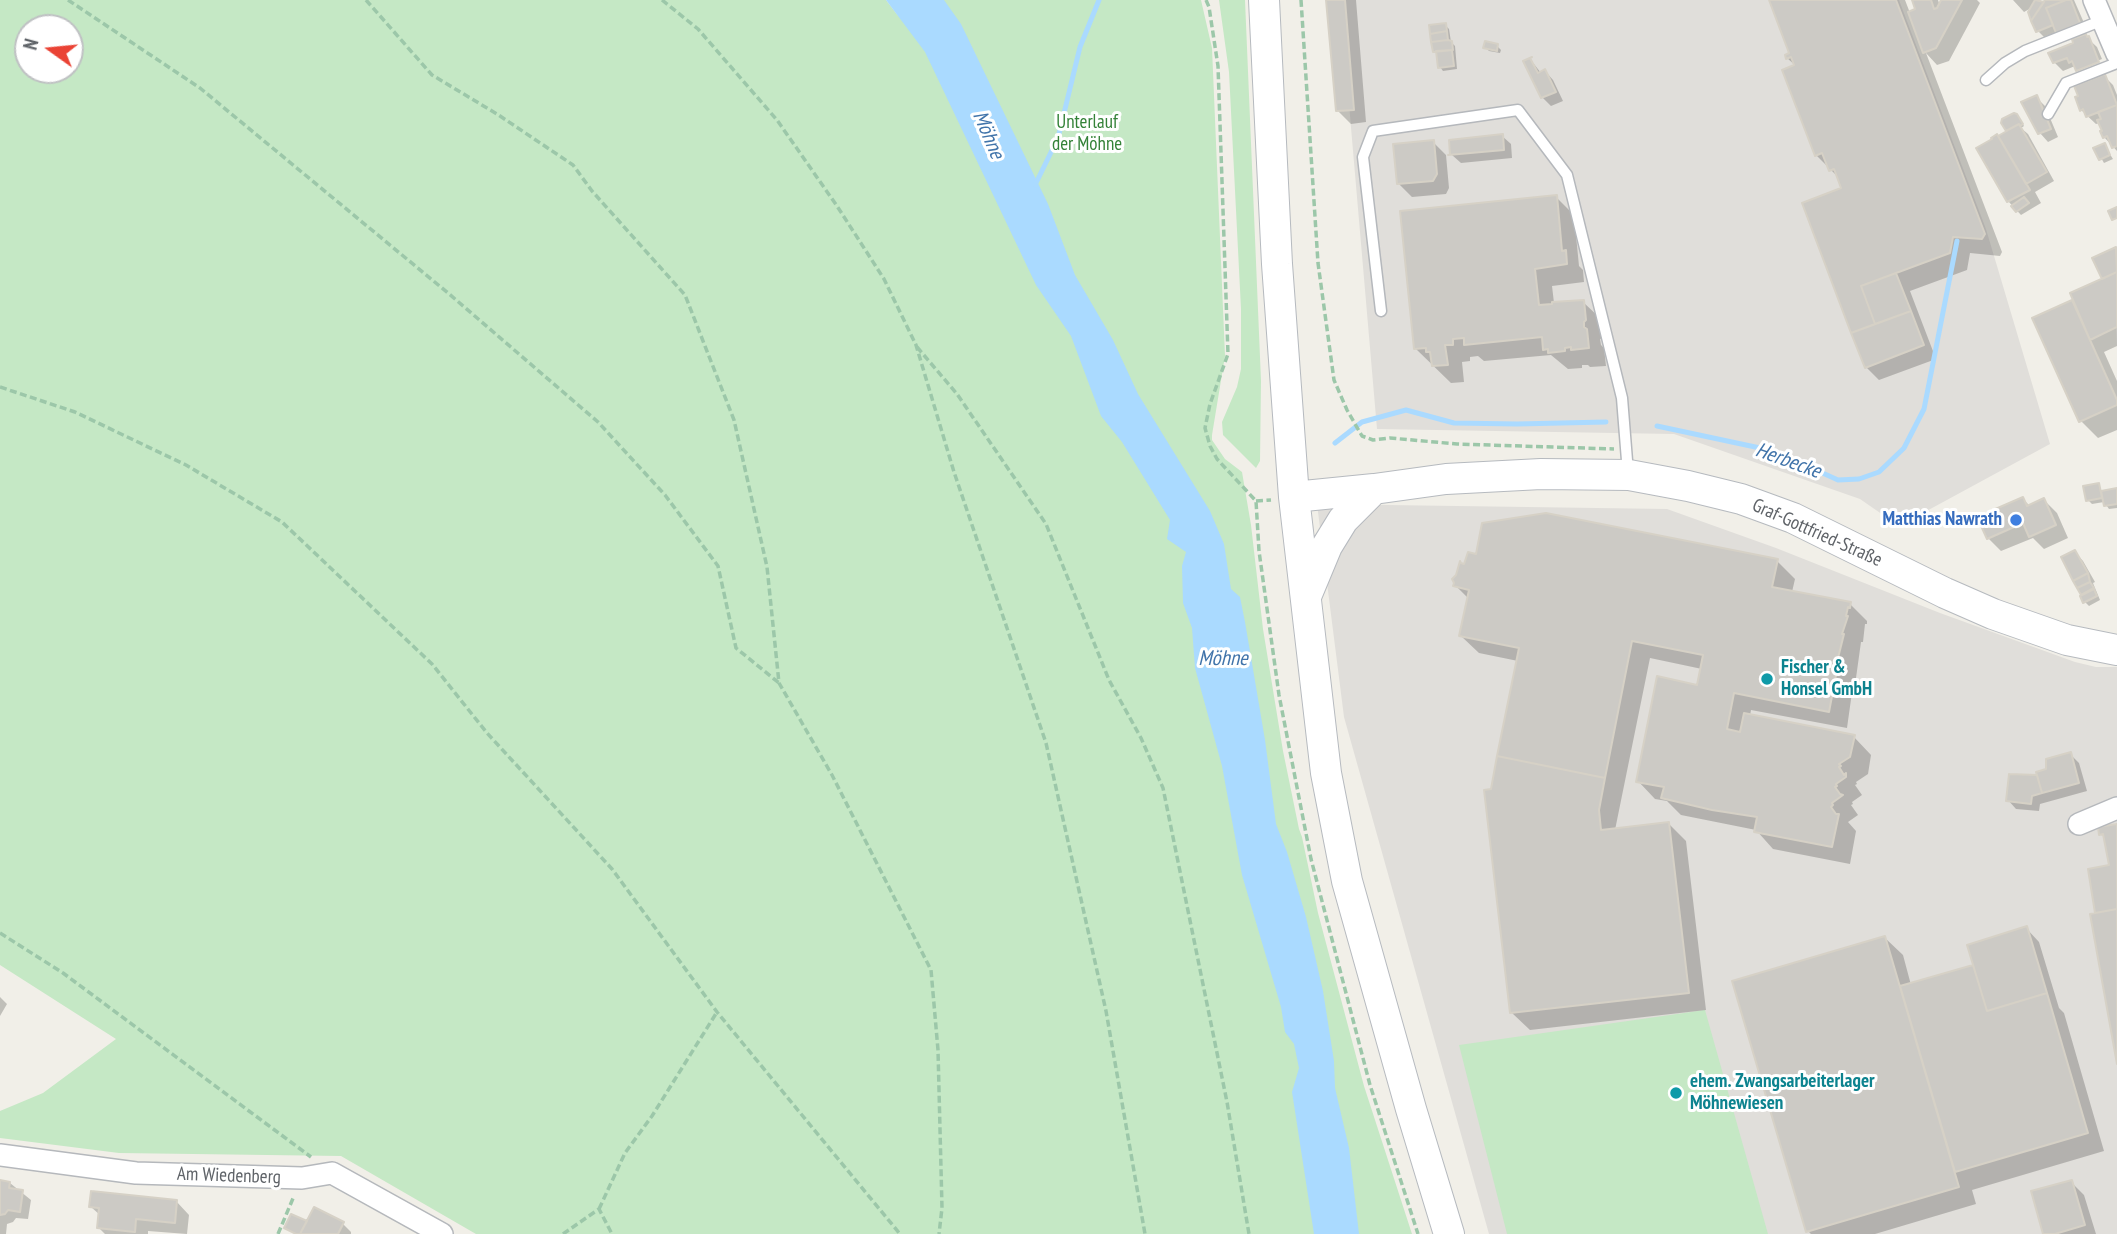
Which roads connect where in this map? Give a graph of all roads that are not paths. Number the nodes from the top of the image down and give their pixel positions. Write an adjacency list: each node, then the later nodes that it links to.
1 (1264, 0): 11 (main road)
2 (2094, 0): 3 (street)
3 (2103, 20): 4 (street); 6 (lane)
4 (2117, 54)
5 (2117, 62): 7 (lane)
6 (1986, 80)
7 (2048, 114)
8 (1381, 311): 9 (lane)
9 (1627, 462): 10 (main road, Graf-Gottfried-Straße); 13 (main road, Graf-Gottfried-Straße)
10 (1374, 489): 11 (main road, Graf-Gottfried-Straße); 12 (main road)
11 (1294, 497): 12 (main road)
12 (1306, 597): 18 (main road)
13 (2117, 650)
14 (2117, 808): 15 (street)
15 (2079, 824)
16 (0, 1156): 17 (street, Am Wiedenberg)
17 (442, 1234)
18 (1449, 1234)

